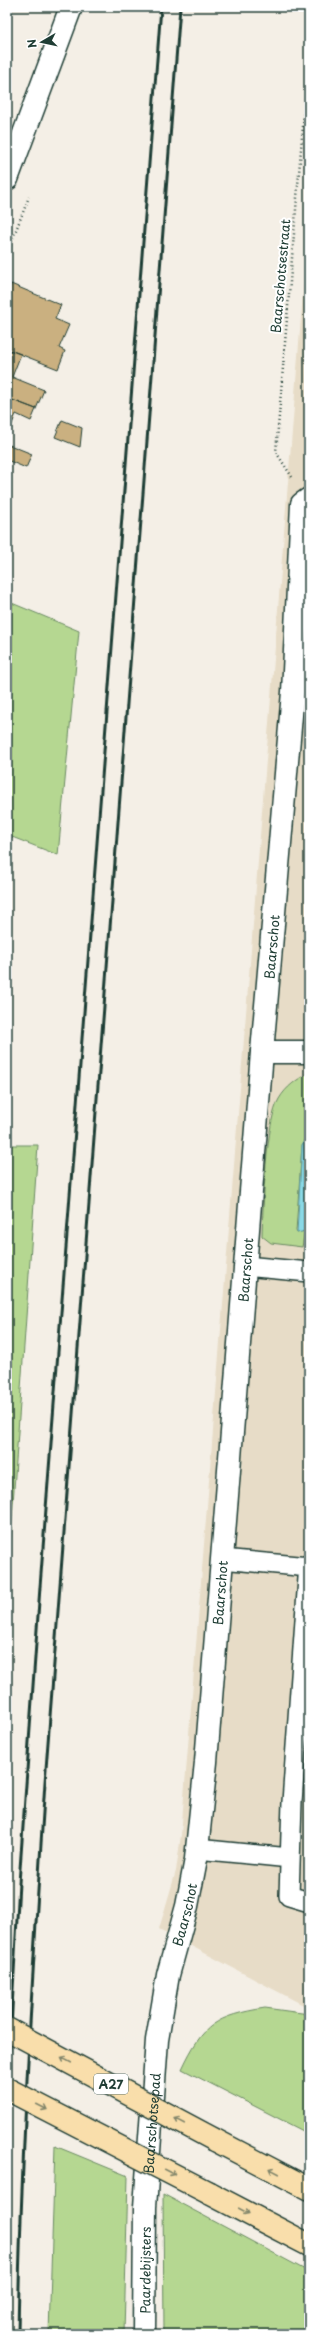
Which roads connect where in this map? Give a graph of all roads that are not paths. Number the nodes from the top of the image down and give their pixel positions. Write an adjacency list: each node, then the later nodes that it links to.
1 (71, 7): 2 (street)
2 (7, 179)
3 (309, 499): 4 (street, Baarschot)
4 (262, 1052): 5 (street); 6 (street, Baarschot)
5 (309, 1052)
6 (245, 1266): 7 (lane); 8 (street, Baarschot)
7 (309, 1272)
8 (222, 1560): 10 (lane); 12 (street, Baarschot)
9 (309, 1564): 10 (lane)
10 (309, 1567): 11 (lane)
11 (302, 1754): 13 (lane)
12 (197, 1849): 13 (lane); 16 (street, Baarschot)
13 (290, 1858): 14 (lane)
14 (309, 1902)
15 (7, 2029): 18 (highway, A27, one-way to 15, bridge)
16 (157, 2040): 19 (street, Baarschotsepad)
17 (7, 2089): 20 (highway, one-way to 20, bridge)
18 (309, 2189)
19 (145, 2207): 21 (street, Paardebijsters)
20 (309, 2245)
21 (144, 2334)

